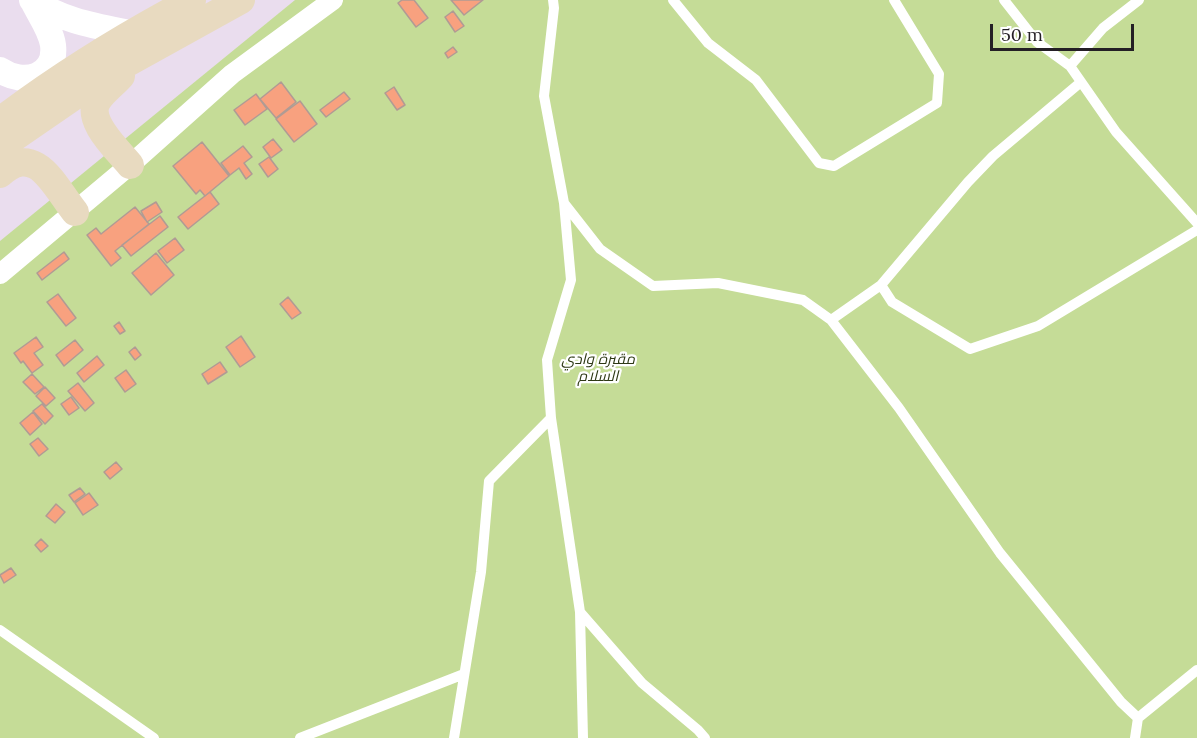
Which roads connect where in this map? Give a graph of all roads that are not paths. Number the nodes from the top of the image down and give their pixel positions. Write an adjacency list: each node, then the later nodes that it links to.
1 (192, 0): 10 (main road)
2 (241, 0): 10 (main road)
3 (333, 0): 16 (street)
4 (553, 0): 18 (lane)
5 (673, 0): 6 (lane)
6 (894, 0)
7 (1004, 0): 11 (lane)
8 (1139, 0): 11 (lane)
9 (32, 1): 10 (street); 12 (street)
10 (137, 43): 14 (main road); 15 (main road); 16 (main road)
11 (1070, 66): 13 (lane)
12 (0, 70)
13 (1081, 82): 20 (lane); 23 (lane)
14 (0, 121)
15 (0, 150)
16 (130, 165): 19 (street)
17 (0, 174): 19 (main road)
18 (564, 203): 24 (lane); 25 (lane)
19 (75, 212): 22 (street)
20 (1197, 223)
21 (1197, 230): 23 (lane)
22 (0, 274)
23 (881, 285): 24 (lane)
24 (831, 320): 30 (lane)
25 (551, 418): 26 (lane); 29 (lane)
26 (580, 612): 34 (lane); 35 (lane)
27 (0, 630): 31 (lane)
28 (1197, 670): 30 (lane)
29 (464, 674): 32 (lane); 33 (lane)
30 (1138, 718): 36 (lane)
31 (154, 738)
32 (300, 738)
33 (454, 738)
34 (583, 738)
35 (705, 738)
36 (1135, 738)

